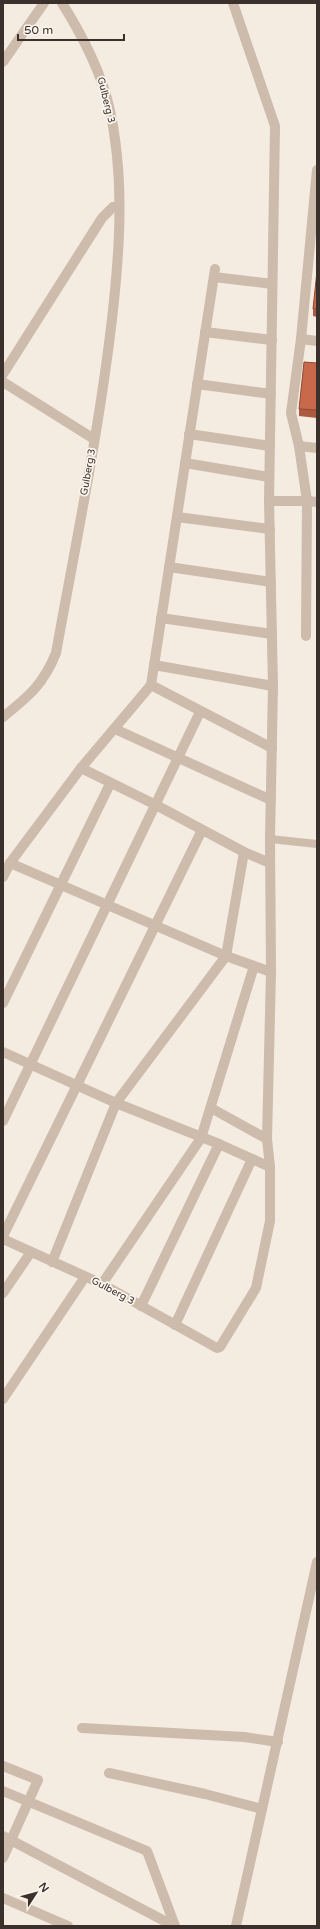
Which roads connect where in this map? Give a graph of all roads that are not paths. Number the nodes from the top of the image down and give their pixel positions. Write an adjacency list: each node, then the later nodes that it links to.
1 (44, 3): 4 (street)
2 (62, 3): 6 (street, Gulberg 3)
3 (233, 3): 8 (street)
4 (3, 62)
5 (317, 170): 7 (street)
6 (119, 207): 13 (street); 18 (street, Gulberg 3)
7 (313, 241): 10 (street)
8 (272, 284): 9 (street); 11 (street)
9 (205, 332): 11 (street); 15 (street)
10 (301, 339): 12 (street); 20 (street)
11 (272, 340): 16 (street)
12 (317, 341)
13 (3, 374)
14 (3, 382): 18 (street)
15 (197, 384): 16 (street); 17 (street)
16 (271, 394): 19 (street)
17 (189, 434): 19 (street); 22 (street)
18 (94, 439): 37 (street, Gulberg 3)
19 (270, 446): 23 (street)
20 (299, 446): 21 (street); 25 (street)
21 (317, 448)
22 (185, 464): 23 (street); 26 (street)
23 (270, 477): 24 (street)
24 (269, 501): 25 (street); 27 (street)
25 (312, 502): 32 (street)
26 (176, 517): 27 (street); 28 (street)
27 (270, 529): 29 (street)
28 (169, 568): 29 (street); 30 (street)
29 (271, 582): 31 (street)
30 (161, 618): 31 (street); 33 (street)
31 (272, 634): 35 (street)
32 (306, 636)
33 (154, 665): 34 (street); 35 (street)
34 (151, 685): 36 (street); 38 (street)
35 (273, 686): 39 (street)
36 (200, 712): 39 (street); 40 (street)
37 (3, 717)
38 (116, 729): 40 (street); 41 (street)
39 (272, 748): 43 (street)
40 (178, 758): 43 (street); 44 (street)
41 (81, 768): 42 (street); 50 (street)
42 (110, 784): 44 (street); 52 (street)
43 (271, 800): 46 (street)
44 (156, 804): 45 (street); 53 (street)
45 (202, 830): 48 (street); 54 (street)
46 (270, 839): 47 (lane); 49 (street)
47 (317, 844)
48 (244, 852): 49 (street); 55 (street)
49 (270, 862): 57 (street)
50 (10, 863): 51 (street); 52 (street)
51 (3, 877)
52 (61, 884): 53 (street); 58 (street)
53 (107, 906): 54 (street); 60 (street)
54 (156, 926): 55 (street); 61 (street)
55 (226, 956): 56 (street); 62 (street)
56 (254, 966): 57 (street); 63 (street)
57 (271, 972): 66 (street)
58 (3, 1003)
59 (3, 1052): 60 (street)
60 (30, 1064): 61 (street); 64 (street)
61 (77, 1085): 62 (street); 70 (street)
62 (116, 1103): 65 (street); 73 (street)
63 (211, 1108): 65 (street); 66 (street)
64 (3, 1121)
65 (202, 1138): 67 (street); 75 (street)
66 (267, 1139): 69 (street)
67 (219, 1144): 68 (street); 77 (street)
68 (252, 1159): 69 (street); 78 (street)
69 (270, 1167): 78 (street, Gulberg 3)
70 (3, 1236)
71 (3, 1239): 72 (street, Gulberg 3)
72 (31, 1252): 73 (street, Gulberg 3); 76 (street)
73 (52, 1262): 74 (street, Gulberg 3)
74 (85, 1277): 75 (street, Gulberg 3); 79 (street)
75 (102, 1284): 77 (street, Gulberg 3)
76 (3, 1293)
77 (141, 1306): 78 (street, Gulberg 3)
78 (175, 1325)
79 (3, 1399)
80 (317, 1562): 82 (street)
81 (82, 1728): 82 (street)
82 (278, 1742): 87 (street)
83 (3, 1766): 86 (street)
84 (109, 1773): 87 (street)
85 (3, 1791): 86 (street)
86 (29, 1801): 88 (street); 92 (street)
87 (262, 1809): 93 (street)
88 (7, 1839): 89 (street); 92 (street)
89 (3, 1858)
90 (3, 1898): 91 (street)
91 (68, 1926)
92 (174, 1926)
93 (236, 1926)

